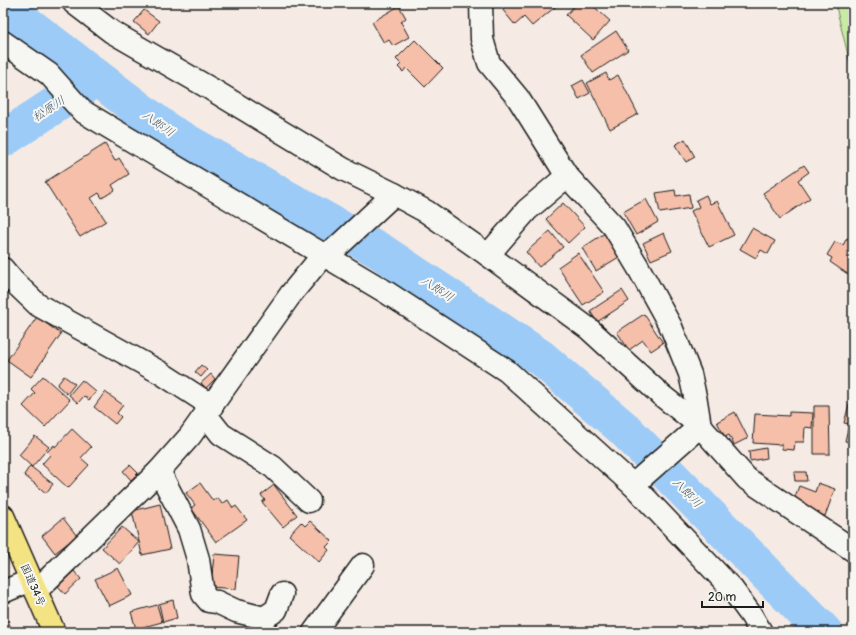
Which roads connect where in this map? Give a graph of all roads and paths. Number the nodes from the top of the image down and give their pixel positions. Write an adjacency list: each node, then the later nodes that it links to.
1 (74, 3): 5 (street)
2 (481, 3): 4 (street)
3 (3, 42): 6 (street)
4 (567, 176): 7 (street); 10 (street)
5 (390, 198): 6 (street); 7 (street)
6 (329, 252): 9 (street); 12 (street)
7 (488, 255): 10 (street)
8 (3, 269): 9 (street)
9 (209, 411): 11 (street); 13 (street)
10 (696, 430): 12 (street); 15 (street)
11 (159, 471): 17 (street); 19 (street)
12 (633, 485): 22 (street)
13 (309, 501)
14 (3, 516): 17 (highway, 国道34号)
15 (853, 550)
16 (363, 566): 21 (street)
17 (33, 586): 18 (street); 20 (highway, 国道34号)
18 (3, 592)
19 (282, 594)
20 (54, 632)
21 (314, 632)
22 (761, 632)

